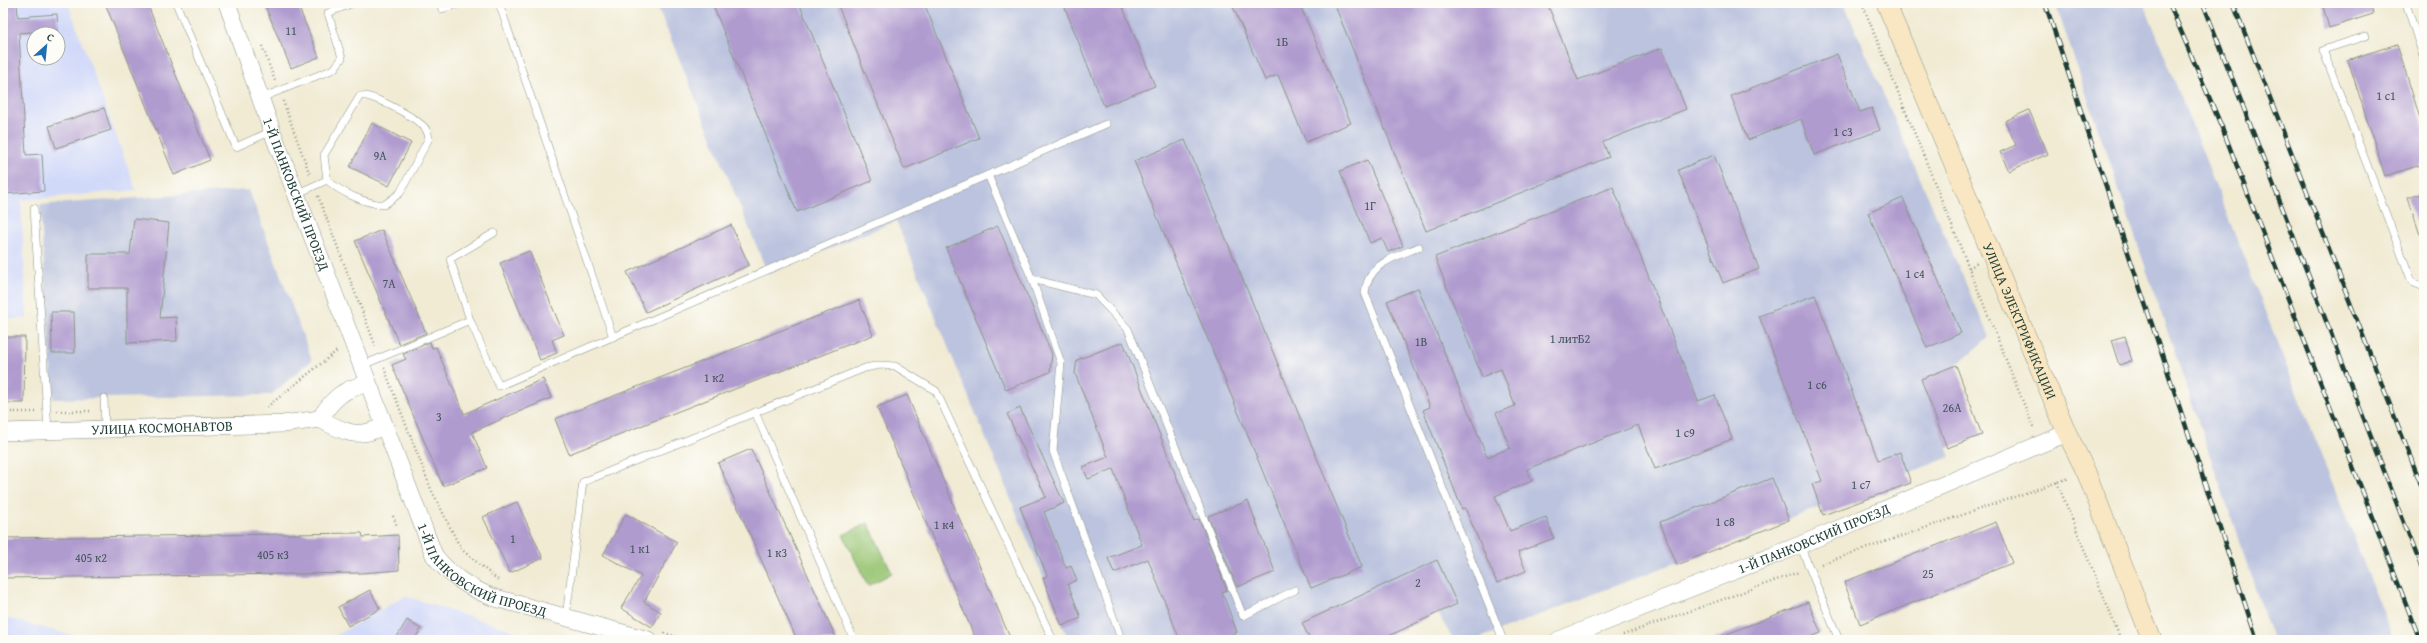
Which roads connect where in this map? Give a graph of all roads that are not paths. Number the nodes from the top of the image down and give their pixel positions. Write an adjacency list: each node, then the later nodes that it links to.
1 (176, 3): 13 (lane)
2 (227, 3): 11 (street, 1-Й ПАНКОВСКИЙ ПРОЕЗД)
3 (353, 3): 11 (lane)
4 (440, 3): 5 (lane)
5 (462, 3)
6 (499, 3): 23 (lane)
7 (1886, 3): 33 (main road, УЛИЦА ЭЛЕКТРИФИКАЦИИ)
8 (2406, 3): 10 (lane)
9 (2366, 36): 21 (lane)
10 (2424, 59)
11 (260, 98): 13 (street, 1-Й ПАНКОВСКИЙ ПРОЕЗД)
12 (1106, 124): 14 (lane)
13 (272, 131): 16 (street, 1-Й ПАНКОВСКИЙ ПРОЕЗД)
14 (988, 175): 20 (lane); 23 (lane)
15 (327, 180): 15 (lane); 16 (lane)
16 (296, 194): 24 (street, 1-Й ПАНКОВСКИЙ ПРОЕЗД)
17 (34, 208): 31 (lane)
18 (494, 233): 22 (lane)
19 (1419, 247): 41 (lane)
20 (1032, 279): 35 (lane); 37 (lane)
21 (2424, 288)
22 (470, 320): 23 (lane); 24 (lane)
23 (612, 337)
24 (363, 365): 25 (street, 1-Й ПАНКОВСКИЙ ПРОЕЗД)
25 (367, 384): 28 (street); 29 (street, 1-Й ПАНКОВСКИЙ ПРОЕЗД)
26 (104, 398): 30 (lane)
27 (755, 412): 36 (lane); 39 (lane); 40 (lane)
28 (320, 419): 29 (street); 30 (street, УЛИЦА КОСМОНАВТОВ)
29 (383, 426): 36 (street, 1-Й ПАНКОВСКИЙ ПРОЕЗД)
30 (105, 429): 31 (street, УЛИЦА КОСМОНАВТОВ)
31 (48, 430): 32 (street, УЛИЦА КОСМОНАВТОВ)
32 (3, 432)
33 (2067, 433): 34 (street, 1-Й ПАНКОВСКИЙ ПРОЕЗД); 44 (main road, УЛИЦА ЭЛЕКТРИФИКАЦИИ)
34 (1800, 546): 42 (street, 1-Й ПАНКОВСКИЙ ПРОЕЗД); 43 (lane)
35 (1295, 590)
36 (566, 618): 38 (street, 1-Й ПАНКОВСКИЙ ПРОЕЗД)
37 (1119, 633)
38 (653, 636)
39 (854, 640)
40 (1053, 640)
41 (1503, 640)
42 (1558, 640)
43 (1839, 640)
44 (2152, 640)

